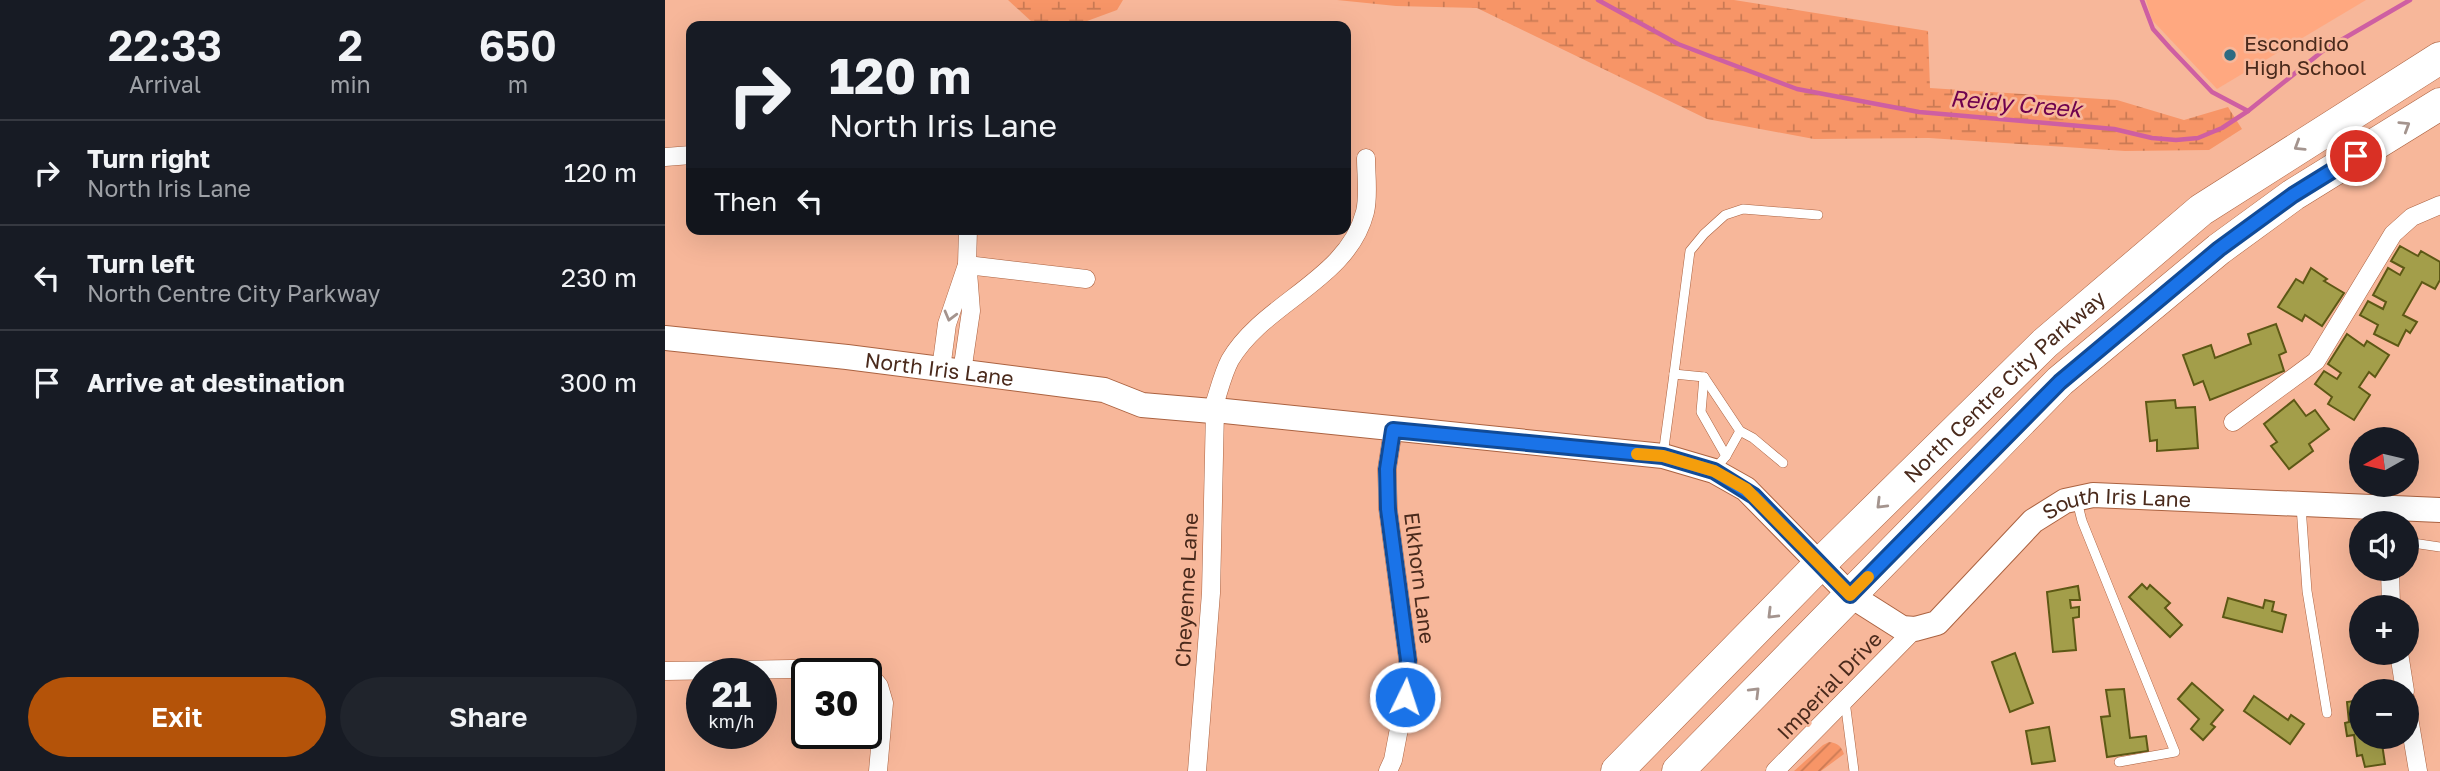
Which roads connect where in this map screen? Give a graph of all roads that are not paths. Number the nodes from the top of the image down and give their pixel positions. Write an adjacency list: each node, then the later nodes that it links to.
1 (2440, 58): 29 (highway, North Centre City Parkway, one-way to 29)
2 (2440, 104): 30 (highway, North Centre City Parkway, one-way to 2)
3 (686, 155): 4 (street)
4 (665, 157)
5 (1366, 158): 15 (street, Cheyenne Lane)
6 (2440, 205): 16 (street)
7 (1818, 215): 13 (lane)
8 (968, 235): 9 (street)
9 (967, 265): 10 (street); 12 (street)
10 (1086, 279)
11 (665, 338): 12 (street, North Iris Lane)
12 (952, 370): 15 (street, North Iris Lane)
13 (1674, 374): 14 (lane); 19 (lane)
14 (1704, 377): 18 (lane); 21 (lane)
15 (1214, 411): 17 (street, North Iris Lane); 39 (street, Cheyenne Lane)
16 (2233, 422)
17 (1393, 430): 19 (street, North Iris Lane); 40 (street, Elkhorn Lane)
18 (1740, 431): 20 (lane); 21 (lane)
19 (1663, 456): 21 (street, North Iris Lane)
20 (1783, 463)
21 (1720, 464): 29 (street, North Iris Lane)
22 (2077, 499): 23 (street, South Iris Lane); 31 (street, South Iris Lane); 36 (lane)
23 (2301, 504): 25 (street, South Iris Lane); 34 (lane)
24 (2440, 510): 26 (street, South Iris Lane)
25 (2356, 511)
26 (2419, 512)
27 (2419, 544): 28 (lane)
28 (2440, 547)
29 (1819, 565): 30 (street, North Iris Lane); 41 (highway, North Centre City Parkway, one-way to 41)
30 (1850, 595): 31 (street); 42 (highway, North Centre City Parkway, one-way to 30)
31 (1915, 629): 33 (street, Imperial Drive)
32 (665, 671): 38 (street)
33 (1845, 701): 37 (lane); 43 (street, Imperial Drive)
34 (2327, 713)
35 (2414, 749): 45 (street)
36 (2119, 762)
37 (1854, 767): 44 (lane)
38 (878, 771)
39 (1197, 771)
40 (1388, 771)
41 (1617, 771)
42 (1678, 771)
43 (1775, 771)
44 (1843, 771)
45 (2418, 771)

